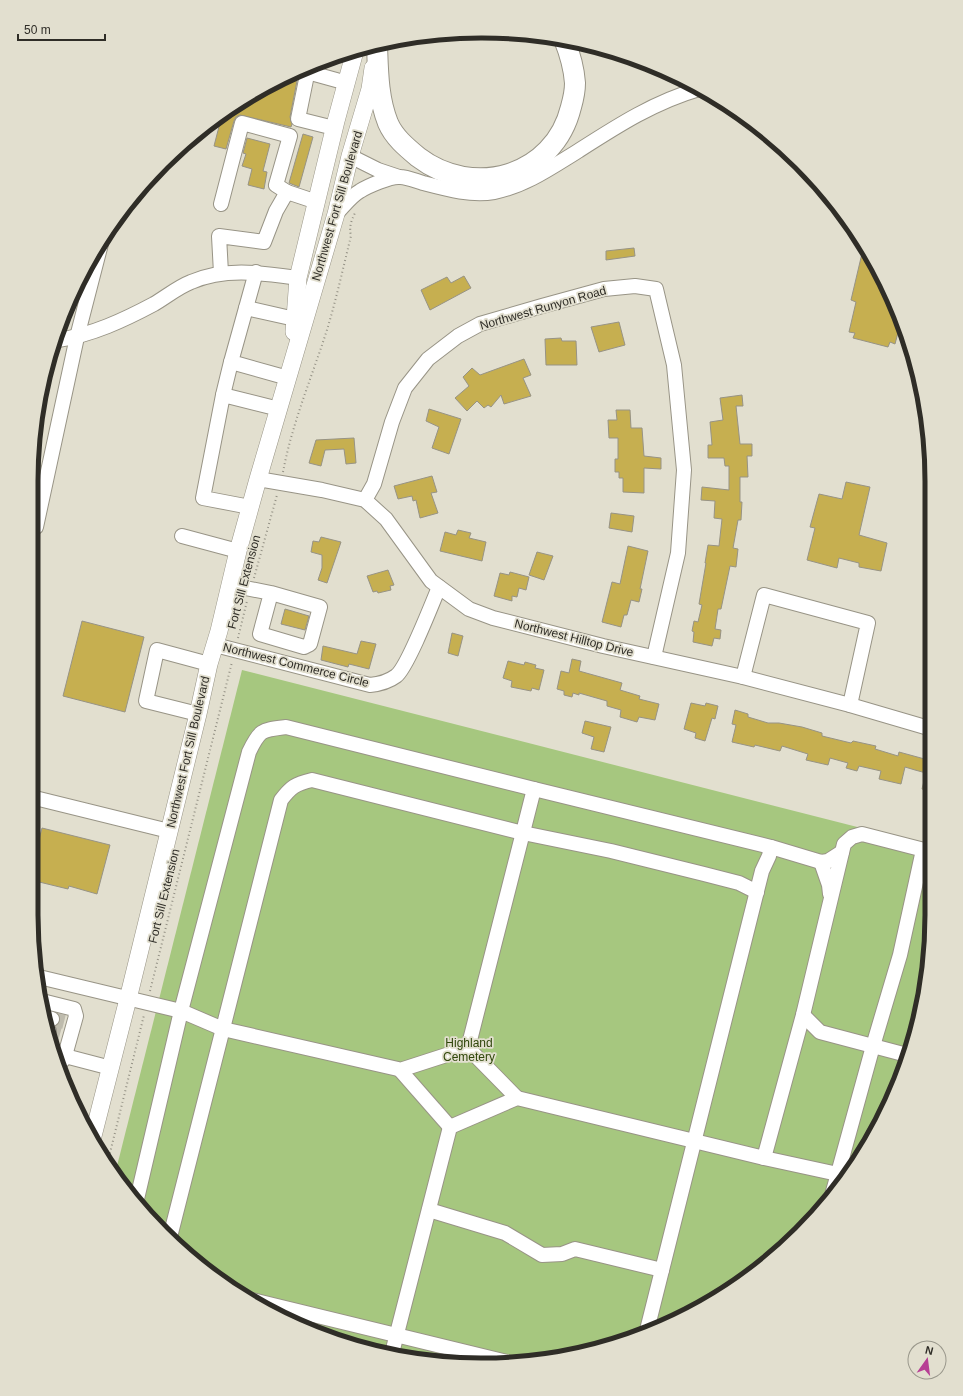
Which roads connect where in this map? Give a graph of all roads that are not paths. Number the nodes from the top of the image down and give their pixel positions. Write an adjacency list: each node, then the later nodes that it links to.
1 (567, 47): 3 (highway)
2 (376, 51): 10 (main road, Northwest Fort Sill Boulevard)
3 (377, 51)
4 (353, 57): 7 (main road, Northwest Fort Sill Boulevard)
5 (313, 72): 7 (street)
6 (305, 75): 9 (street)
7 (347, 83): 9 (main road, Northwest Fort Sill Boulevard)
8 (693, 92): 11 (street)
9 (335, 125): 10 (main road); 13 (main road, Northwest Fort Sill Boulevard)
10 (350, 156): 11 (street); 15 (main road, Northwest Fort Sill Boulevard)
11 (399, 177): 15 (street)
12 (287, 192): 13 (street); 14 (street); 18 (street)
13 (317, 202): 19 (main road, Northwest Fort Sill Boulevard)
14 (221, 204)
15 (336, 214): 25 (main road, Northwest Fort Sill Boulevard)
16 (97, 260): 22 (street)
17 (256, 272): 18 (street); 19 (street); 20 (street)
18 (221, 273): 22 (street)
19 (298, 278): 21 (main road, Northwest Fort Sill Boulevard)
20 (246, 308): 21 (street); 24 (street)
21 (295, 319): 25 (main road, Northwest Fort Sill Boulevard)
22 (77, 337): 23 (street); 30 (street)
23 (62, 339)
24 (230, 362): 25 (street); 26 (street)
25 (290, 372): 27 (main road, Northwest Fort Sill Boulevard)
26 (224, 395): 27 (street); 31 (street)
27 (279, 409): 28 (main road, Northwest Fort Sill Boulevard)
28 (258, 479): 29 (street, Northwest Hilltop Drive); 31 (main road, Northwest Fort Sill Boulevard)
29 (365, 500): 35 (street, Northwest Hilltop Drive); 40 (street, Northwest Runyon Road)
30 (38, 505)
31 (250, 507): 33 (main road, Northwest Fort Sill Boulevard)
32 (182, 536): 33 (street)
33 (238, 551): 34 (main road, Northwest Fort Sill Boulevard)
34 (230, 585): 36 (street); 38 (main road, Northwest Fort Sill Boulevard)
35 (438, 587): 40 (street, Northwest Hilltop Drive); 43 (street, Northwest Commerce Circle)
36 (271, 593): 37 (street); 39 (street)
37 (273, 638): 39 (street); 41 (street)
38 (215, 645): 41 (street, Northwest Commerce Circle); 42 (main road, Northwest Fort Sill Boulevard)
39 (304, 647): 43 (street)
40 (654, 658): 44 (street, Northwest Hilltop Drive)
41 (268, 659): 43 (street, Northwest Commerce Circle)
42 (209, 664): 46 (main road, Northwest Fort Sill Boulevard); 46 (street)
43 (299, 667)
44 (743, 677): 45 (street, Northwest Hilltop Drive); 45 (street)
45 (850, 705): 47 (street, Northwest Hilltop Drive)
46 (198, 714): 50 (main road, Northwest Fort Sill Boulevard)
47 (925, 727)
48 (534, 790): 51 (street); 52 (street); 62 (street)
49 (38, 799): 50 (street)
50 (169, 831): 60 (main road, Northwest Fort Sill Boulevard)
51 (523, 833): 57 (street); 64 (street); 69 (street)
52 (771, 847): 56 (street); 57 (street)
53 (925, 850): 54 (street)
54 (842, 852): 56 (street); 58 (street)
55 (925, 859): 68 (street)
56 (820, 862): 58 (street)
57 (757, 892): 76 (street)
58 (831, 898): 63 (street)
59 (43, 978): 60 (street)
60 (128, 999): 62 (street); 71 (main road, Northwest Fort Sill Boulevard)
61 (47, 1001): 66 (street)
62 (181, 1011): 64 (street); 80 (street)
63 (803, 1015): 65 (street); 67 (street)
64 (223, 1029): 72 (street); 82 (street)
65 (820, 1032): 67 (street); 68 (street)
66 (59, 1036): 71 (street)
67 (796, 1040): 77 (street)
68 (873, 1046): 70 (street); 78 (street)
69 (468, 1048): 72 (street); 73 (street)
70 (902, 1053)
71 (111, 1068): 75 (main road, Northwest Fort Sill Boulevard)
72 (400, 1070): 74 (street)
73 (517, 1098): 74 (street); 76 (street)
74 (450, 1127): 81 (street)
75 (94, 1131)
76 (694, 1141): 77 (street); 83 (street)
77 (764, 1158): 79 (street)
78 (843, 1170)
79 (840, 1175)
80 (138, 1194)
81 (429, 1210): 83 (street); 86 (street)
82 (171, 1231)
83 (662, 1270): 85 (street)
84 (270, 1304): 86 (street)
85 (648, 1325)
86 (397, 1335): 87 (street); 88 (street)
87 (393, 1349)
88 (490, 1358)

